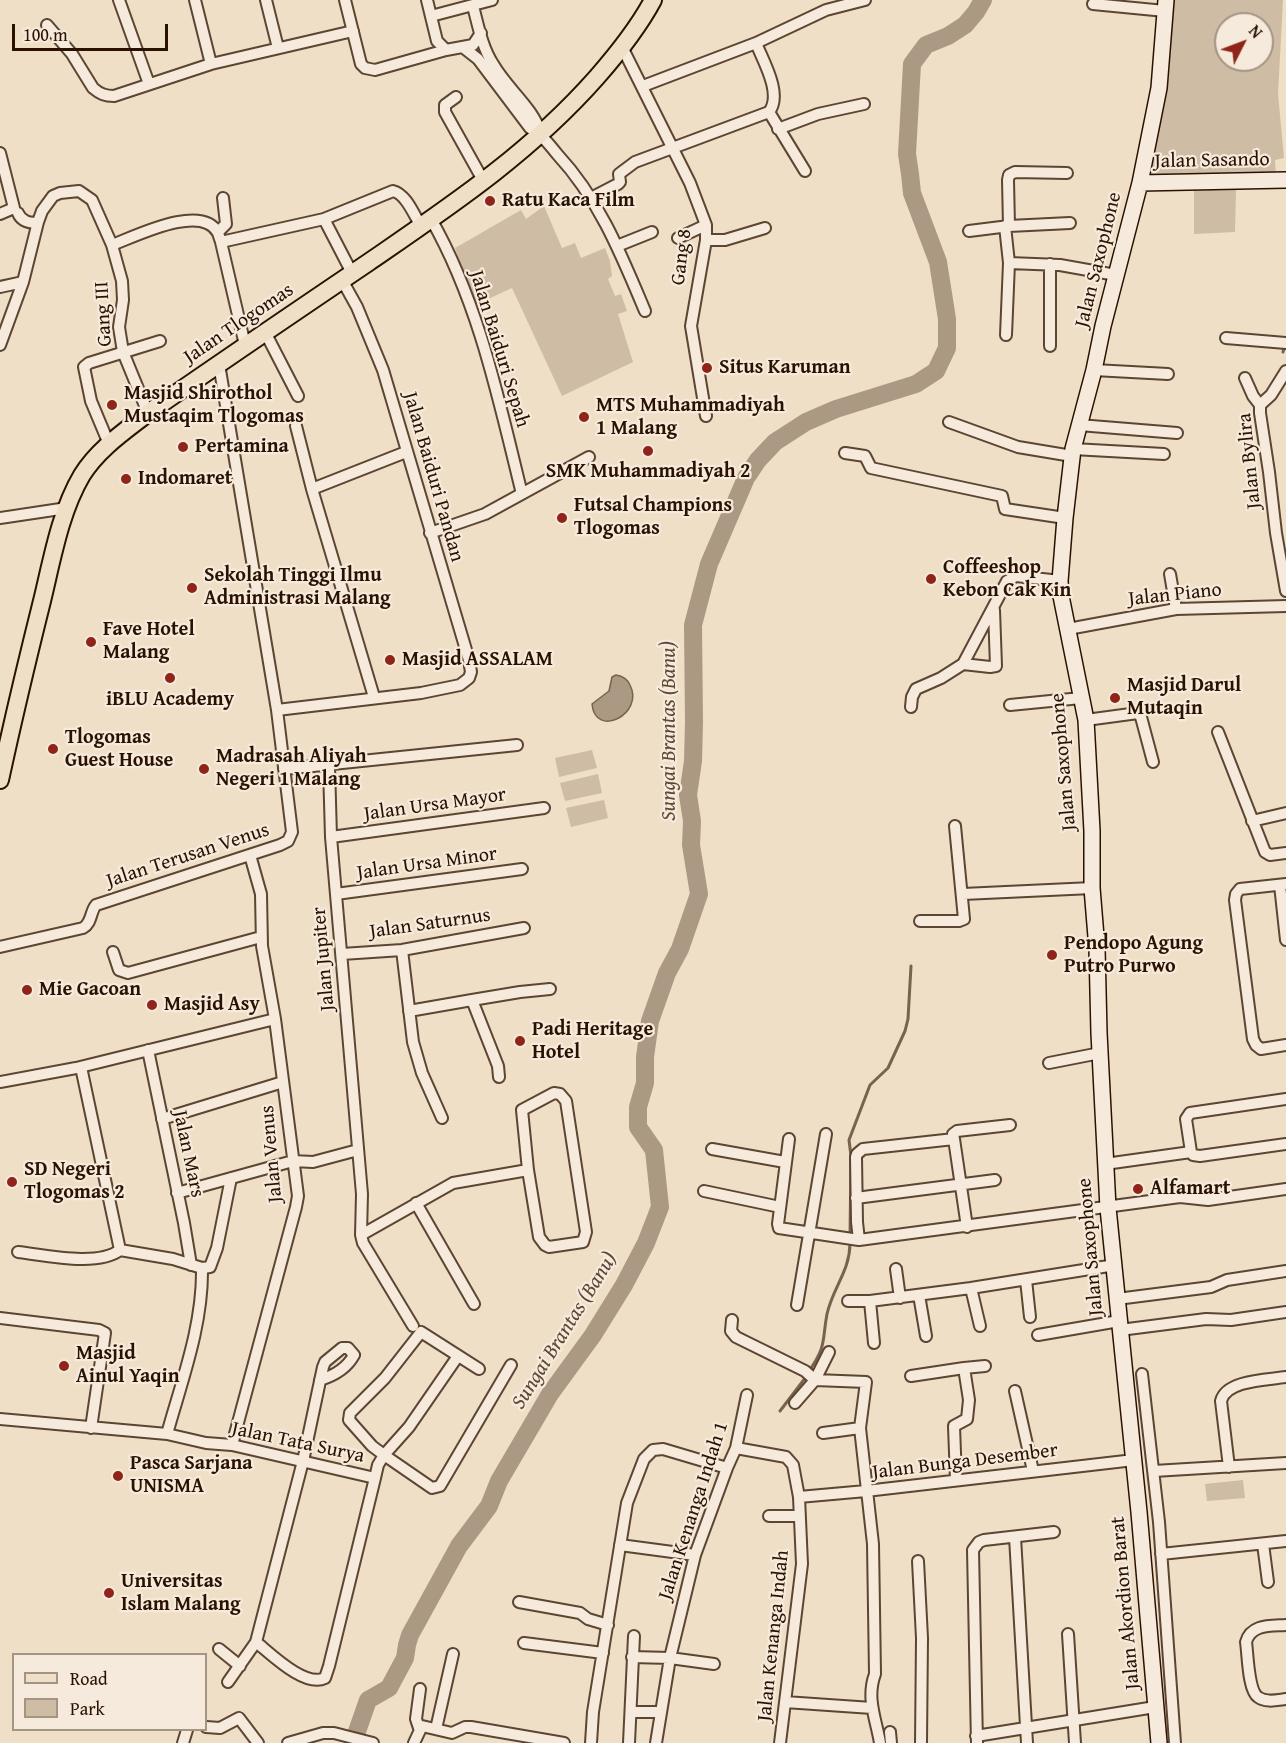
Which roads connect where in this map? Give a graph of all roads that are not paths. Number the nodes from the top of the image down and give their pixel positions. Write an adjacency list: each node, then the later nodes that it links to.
1 (119, 0): 28 (street)
2 (195, 0): 26 (street)
3 (266, 0): 22 (street)
4 (345, 0): 17 (street)
5 (427, 0): 14 (street)
6 (492, 0): 13 (street)
7 (642, 0): 16 (street)
8 (653, 0): 16 (main road, Jalan Tlogomas)
9 (865, 0): 20 (street)
10 (1116, 3): 11 (street); 12 (street)
11 (1093, 4)
12 (1165, 5): 41 (main road, Jalan Saxophone)
13 (473, 6): 14 (street); 18 (street)
14 (431, 16): 19 (street)
15 (47, 25): 28 (street)
16 (636, 28): 21 (main road, Jalan Tlogomas)
17 (353, 32): 22 (street); 25 (street)
18 (481, 33): 23 (street); 27 (street)
19 (437, 41): 24 (street); 25 (street)
20 (756, 43): 29 (street); 32 (street)
21 (622, 47): 29 (street, Gang 8); 34 (main road, Jalan Tlogomas)
22 (278, 48): 26 (street)
23 (464, 48): 24 (street); 27 (street)
24 (446, 50): 25 (street)
25 (430, 54)
26 (211, 64): 28 (street)
27 (490, 68): 34 (street)
28 (150, 84)
29 (643, 86): 35 (street, Gang 8)
30 (456, 97): 40 (street)
31 (864, 104): 33 (street)
32 (769, 112): 33 (street); 35 (street)
33 (778, 129): 37 (street)
34 (541, 134): 40 (main road, Jalan Tlogomas); 43 (street)
35 (671, 149): 43 (street); 50 (street, Gang 8)
36 (0, 153): 44 (street)
37 (805, 171)
38 (1066, 173): 51 (street)
39 (1286, 180): 41 (main road, Jalan Sasando)
40 (484, 182): 48 (main road, Jalan Tlogomas)
41 (1140, 183): 62 (main road, Jalan Saxophone)
42 (223, 198): 55 (street)
43 (591, 198): 59 (street)
44 (16, 210): 45 (street); 46 (street)
45 (0, 214)
46 (40, 216): 58 (street, Gang III); 64 (street)
47 (324, 219): 48 (street, Jalan Baiduri Sepah); 55 (street); 63 (street, Jalan Baiduri Pandan)
48 (426, 223): 63 (main road, Jalan Tlogomas); 96 (street, Jalan Baiduri Sepah)
49 (1070, 223): 51 (street)
50 (706, 225): 56 (street); 57 (street, Gang 8)
51 (1007, 226): 53 (street); 60 (street)
52 (765, 228): 57 (street)
53 (969, 231)
54 (652, 232): 59 (street)
55 (219, 237): 58 (street); 73 (street)
56 (678, 238)
57 (706, 240): 84 (street, Gang 8)
58 (112, 245): 75 (street, Gang III)
59 (617, 246): 66 (street)
60 (1009, 263): 61 (street); 68 (street)
61 (1050, 264): 62 (street); 74 (street)
62 (1116, 275): 77 (main road, Jalan Saxophone)
63 (347, 277): 67 (main road, Jalan Tlogomas); 90 (street, Jalan Baiduri Pandan)
64 (22, 282): 65 (street); 72 (street)
65 (0, 287)
66 (645, 311)
67 (265, 332): 73 (main road, Jalan Tlogomas); 81 (street)
68 (1006, 334)
69 (1226, 338): 71 (street)
70 (160, 341): 75 (street)
71 (1283, 342)
72 (0, 345)
73 (245, 345): 76 (main road, Jalan Tlogomas)
74 (1050, 346)
75 (123, 352): 83 (street, Gang III); 89 (street)
76 (219, 364): 83 (main road, Jalan Tlogomas); 115 (street)
77 (1094, 370): 79 (street); 86 (main road, Jalan Saxophone)
78 (1286, 371): 82 (street, Jalan Bylira)
79 (1168, 374)
80 (1245, 378): 82 (street)
81 (298, 396)
82 (1257, 401): 101 (street, Jalan Bylira)
83 (148, 413): 89 (main road, Jalan Tlogomas)
84 (706, 416)
85 (949, 422): 92 (street)
86 (1079, 425): 88 (street); 92 (main road, Jalan Saxophone)
87 (296, 426): 95 (street)
88 (1177, 433)
89 (109, 444): 97 (main road, Jalan Tlogomas)
90 (406, 453): 95 (street); 100 (street, Jalan Baiduri Pandan)
91 (845, 453): 99 (street)
92 (1073, 453): 93 (street); 99 (main road, Jalan Saxophone)
93 (1164, 454)
94 (589, 457): 96 (street)
95 (312, 489): 111 (street)
96 (522, 494): 100 (street)
97 (68, 508): 98 (street); 116 (main road, Jalan Tlogomas)
98 (6, 517)
99 (1065, 518): 104 (main road, Jalan Saxophone)
100 (430, 533): 111 (street, Jalan Baiduri Pandan)
101 (1282, 544): 102 (street, Jalan Bylira)
102 (1284, 572): 105 (street, Jalan Bylira)
103 (1170, 574): 108 (street)
104 (1060, 581): 107 (street); 109 (main road, Jalan Saxophone)
105 (1286, 591)
106 (1286, 606): 108 (street, Jalan Piano)
107 (993, 608): 110 (street); 110 (street)
108 (1176, 609): 109 (street, Jalan Piano)
109 (1068, 629): 112 (main road, Jalan Saxophone)
110 (963, 664): 114 (street)
111 (374, 697): 115 (street)
112 (1081, 698): 113 (street); 117 (main road, Jalan Saxophone)
113 (1010, 705)
114 (911, 707)
115 (277, 710): 122 (street)
116 (6, 720): 123 (main road, Jalan Tlogomas)
117 (1086, 720): 120 (street); 133 (main road, Jalan Saxophone)
118 (1218, 732): 126 (street)
119 (517, 745): 121 (street)
120 (1153, 762)
121 (329, 766): 122 (street); 128 (street, Jalan Jupiter)
122 (284, 769): 130 (street, Jalan Terusan Venus)
123 (0, 780)
124 (544, 808): 128 (street, Jalan Ursa Mayor)
125 (1286, 813): 126 (street)
126 (1252, 821): 129 (street)
127 (955, 826): 135 (street)
128 (331, 837): 134 (street, Jalan Jupiter)
129 (1286, 853)
130 (250, 855): 138 (street, Jalan Venus); 140 (street, Jalan Terusan Venus)
131 (522, 869): 134 (street, Jalan Ursa Minor)
132 (1283, 885): 139 (street); 148 (street)
133 (1092, 888): 135 (street); 150 (main road, Jalan Saxophone)
134 (336, 894): 143 (street, Jalan Jupiter)
135 (963, 894): 136 (street)
136 (920, 921)
137 (524, 928): 141 (street, Jalan Saturnus)
138 (261, 938): 142 (street); 147 (street, Jalan Venus)
139 (1286, 940)
140 (0, 947)
141 (402, 950): 143 (street, Jalan Saturnus); 146 (street)
142 (113, 952)
143 (342, 954): 165 (street, Jalan Jupiter)
144 (550, 989): 145 (street)
145 (472, 1000): 146 (street); 153 (street)
146 (409, 1011): 157 (street)
147 (275, 1019): 149 (street); 155 (street, Jalan Venus)
148 (1286, 1046)
149 (148, 1050): 152 (street); 158 (street, Jalan Mars)
150 (1100, 1053): 151 (street); 169 (main road, Jalan Saxophone)
151 (1048, 1063)
152 (81, 1067): 154 (street); 185 (street)
153 (500, 1077)
154 (0, 1082)
155 (283, 1083): 158 (street); 167 (street, Jalan Venus)
156 (1286, 1099): 166 (street)
157 (442, 1118)
158 (162, 1119): 176 (street, Jalan Mars)
159 (1010, 1125): 162 (street)
160 (826, 1134): 182 (street)
161 (789, 1138): 168 (street)
162 (954, 1138): 173 (street); 177 (street)
163 (1286, 1144): 166 (street)
164 (712, 1149): 168 (street)
165 (358, 1150): 167 (street); 183 (street, Jalan Jupiter)
166 (1191, 1152): 169 (street)
167 (293, 1161): 171 (street); 231 (street, Jalan Venus)
168 (785, 1162): 179 (street)
169 (1105, 1164): 180 (main road, Jalan Saxophone)
170 (528, 1170): 170 (street); 178 (street)
171 (231, 1178): 176 (street); 188 (street)
172 (995, 1180): 173 (street)
173 (961, 1185): 177 (street); 181 (street)
174 (1286, 1189): 180 (street)
175 (704, 1191): 179 (street)
176 (177, 1193): 188 (street, Jalan Mars)
177 (856, 1198): 184 (street)
178 (416, 1203): 183 (street); 198 (street)
179 (780, 1207): 182 (street)
180 (1108, 1208): 181 (street); 187 (main road, Jalan Saxophone)
181 (967, 1227): 184 (street)
182 (810, 1233): 184 (street); 199 (street)
183 (360, 1235): 205 (street)
184 (853, 1239)
185 (120, 1250): 186 (street); 188 (street)
186 (18, 1252)
187 (1115, 1265): 191 (street); 195 (main road, Jalan Saxophone)
188 (196, 1266): 230 (street, Jalan Mars)
189 (896, 1269): 194 (street)
190 (1286, 1271): 195 (street)
191 (1026, 1280): 192 (street); 201 (street)
192 (971, 1288): 193 (street); 206 (street)
193 (919, 1295): 194 (street); 208 (street)
194 (900, 1298): 196 (street)
195 (1117, 1299): 204 (main road, Jalan Saxophone)
196 (870, 1300): 197 (street); 209 (street)
197 (848, 1301)
198 (474, 1304)
199 (797, 1305)
200 (1286, 1312): 204 (street)
201 (1030, 1317)
202 (0, 1318): 227 (street)
203 (732, 1320): 218 (street)
204 (1119, 1325): 207 (street); 234 (main road, Jalan Saxophone)
205 (413, 1326)
206 (980, 1326)
207 (1038, 1335)
208 (926, 1336)
209 (874, 1342)
210 (829, 1352): 218 (street)
211 (458, 1356): 215 (street); 233 (street); 233 (street)
212 (511, 1365): 233 (street)
213 (985, 1366): 214 (street)
214 (964, 1368): 219 (street); 242 (street)
215 (479, 1369)
216 (872, 1371): 222 (street)
217 (1142, 1374): 240 (street)
218 (811, 1376): 222 (street); 225 (street)
219 (910, 1376)
220 (1286, 1377): 237 (street)
221 (320, 1380): 235 (street)
222 (866, 1382): 228 (street)
223 (1015, 1391): 239 (street)
224 (747, 1395): 232 (street, Jalan Kenanga Indah 1)
225 (795, 1403)
226 (0, 1419): 227 (street, Jalan Tata Surya)
227 (91, 1428): 230 (street, Jalan Tata Surya)
228 (860, 1428): 229 (street); 243 (street)
229 (824, 1432)
230 (167, 1434): 231 (street, Jalan Tata Surya)
231 (232, 1445): 235 (street, Jalan Tata Surya)
232 (736, 1448): 238 (street, Jalan Kenanga Indah 1); 244 (street, Jalan Kenanga Indah)
233 (384, 1455): 241 (street)
234 (1134, 1460): 239 (street, Jalan Bunga Desember); 248 (main road, Jalan Akordion Barat)
235 (303, 1461): 241 (street, Jalan Tata Surya); 263 (street)
236 (1286, 1462): 237 (street)
237 (1229, 1467): 240 (street)
238 (727, 1468): 253 (street); 255 (street, Jalan Kenanga Indah 1)
239 (1034, 1472): 242 (street, Jalan Bunga Desember)
240 (1154, 1472): 247 (street)
241 (375, 1478): 263 (street, Jalan Tata Surya)
242 (956, 1480): 243 (street, Jalan Bunga Desember)
243 (866, 1491): 244 (street, Jalan Bunga Desember); 277 (street)
244 (799, 1497): 246 (street, Jalan Kenanga Indah)
245 (769, 1516): 246 (street)
246 (800, 1516): 275 (street, Jalan Kenanga Indah)
247 (1158, 1516): 248 (street); 254 (street)
248 (1139, 1517): 276 (main road, Jalan Akordion Barat)
249 (1054, 1533): 250 (street)
250 (1015, 1537): 281 (street); 285 (street)
251 (1286, 1541): 252 (street)
252 (1263, 1544): 254 (street); 257 (street)
253 (620, 1545): 255 (street); 259 (street)
254 (1161, 1554): 301 (street)
255 (695, 1555): 269 (street, Jalan Kenanga Indah 1)
256 (918, 1561): 297 (street)
257 (1268, 1582)
258 (519, 1602): 259 (street)
259 (608, 1624): 266 (street)
260 (1286, 1625): 274 (street)
261 (1068, 1634): 280 (street)
262 (634, 1636): 268 (street)
263 (256, 1642): 271 (street)
264 (524, 1642): 266 (street)
265 (219, 1649): 271 (street)
266 (603, 1653): 292 (street)
267 (453, 1654): 284 (street)
268 (632, 1657): 269 (street); 278 (street)
269 (669, 1658): 270 (street); 279 (street, Jalan Kenanga Indah 1)
270 (714, 1664)
271 (240, 1666): 272 (street)
272 (228, 1682)
273 (420, 1689): 283 (street)
274 (1286, 1699)
275 (785, 1702): 277 (street); 295 (street, Jalan Kenanga Indah)
276 (1155, 1707): 280 (street); 300 (main road, Jalan Akordion Barat)
277 (872, 1708): 296 (street)
278 (632, 1712): 279 (street); 293 (street)
279 (660, 1712): 294 (street, Jalan Kenanga Indah 1)
280 (1073, 1720): 281 (street); 299 (street)
281 (1026, 1726): 285 (street); 298 (street)
282 (207, 1727): 287 (street)
283 (420, 1728): 284 (street); 290 (street)
284 (436, 1729): 286 (street)
285 (977, 1739)
286 (551, 1742): 291 (street)
287 (258, 1743)
288 (288, 1743): 289 (street)
289 (373, 1743)
290 (414, 1743)
291 (564, 1743)
292 (591, 1743)
293 (629, 1743)
294 (656, 1743)
295 (780, 1743)
296 (880, 1743)
297 (921, 1743)
298 (1027, 1743)
299 (1075, 1743)
300 (1159, 1743)
301 (1175, 1743)

